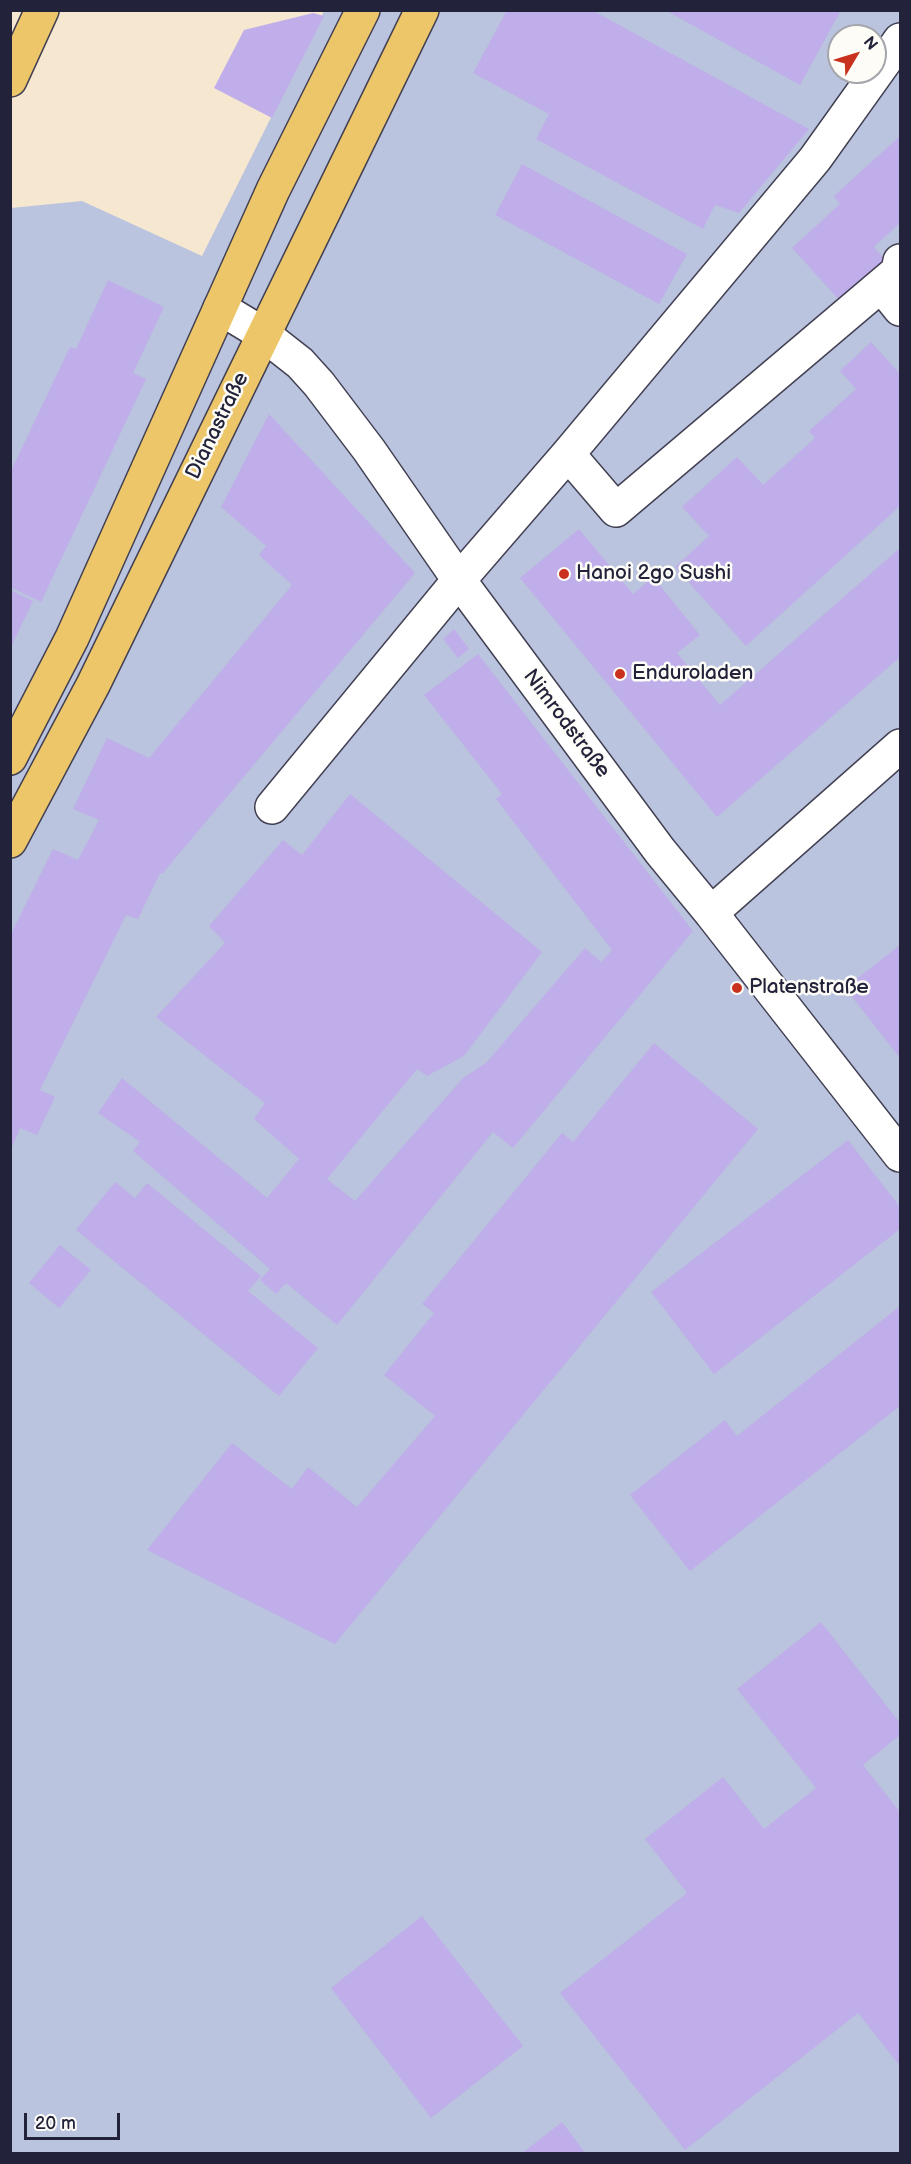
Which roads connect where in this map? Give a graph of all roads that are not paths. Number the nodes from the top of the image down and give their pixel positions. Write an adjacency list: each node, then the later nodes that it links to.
1 (42, 10): 5 (main road)
2 (363, 10): 7 (main road, Dianastraße)
3 (422, 10): 9 (main road, Dianastraße)
4 (900, 40): 10 (street)
5 (10, 80)
6 (899, 265): 8 (street); 10 (street)
7 (220, 308): 9 (street, Nimrodstraße); 13 (main road, Dianastraße)
8 (900, 309)
9 (263, 334): 11 (street, Nimrodstraße); 15 (main road, Dianastraße)
10 (568, 454): 11 (street)
11 (459, 580): 14 (street); 16 (street, Nimrodstraße)
12 (900, 746): 16 (street)
13 (10, 758)
14 (272, 807)
15 (10, 841)
16 (711, 913): 17 (street, Nimrodstraße)
17 (900, 1155)

